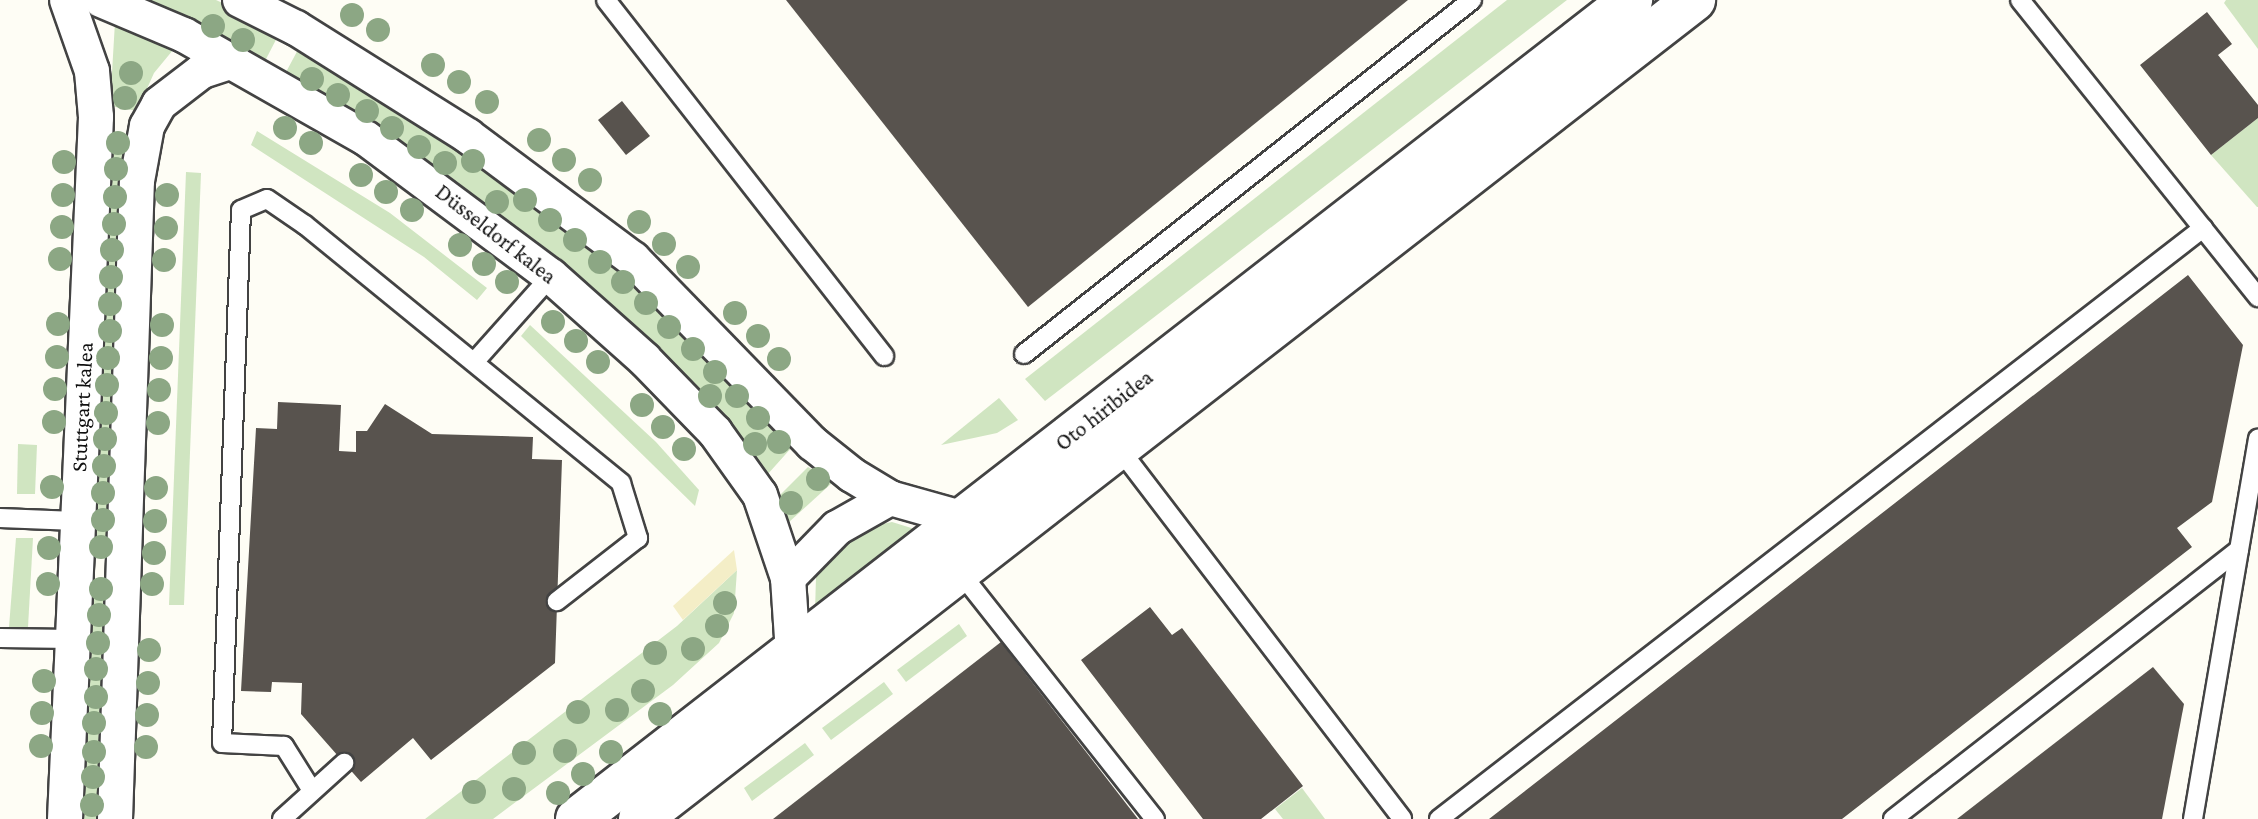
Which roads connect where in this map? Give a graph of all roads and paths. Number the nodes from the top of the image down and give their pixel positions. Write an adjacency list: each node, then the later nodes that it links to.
1 (67, 0): 21 (street, Stuttgart kalea)
2 (101, 0): 9 (street, Düsseldorf kalea)
3 (240, 0): 18 (street)
4 (606, 0): 14 (lane)
5 (1472, 0): 13 (lane)
6 (1631, 0): 20 (street, Oto hiribidea)
7 (1694, 0): 17 (street, Oto hiribidea)
8 (2020, 0): 10 (lane)
9 (233, 61): 11 (street, Düsseldorf kalea); 32 (street)
10 (2203, 228): 12 (lane); 38 (lane)
11 (551, 276): 15 (lane); 24 (street, Düsseldorf kalea)
12 (2258, 297)
13 (1024, 354)
14 (884, 356)
15 (476, 360): 25 (lane); 30 (lane)
16 (2258, 439): 22 (lane)
17 (1118, 447): 23 (street, Oto hiribidea); 37 (lane)
18 (890, 498): 20 (street); 24 (street)
19 (0, 518): 21 (lane)
20 (964, 519): 28 (street, Oto hiribidea)
21 (76, 521): 27 (street, Stuttgart kalea)
22 (2239, 550): 39 (lane); 40 (lane)
23 (959, 571): 35 (street, Oto hiribidea); 36 (lane)
24 (788, 578): 28 (street, Düsseldorf kalea)
25 (557, 601)
26 (0, 638): 27 (lane)
27 (72, 639): 31 (street, Stuttgart kalea)
28 (793, 653): 34 (street, Oto hiribidea)
29 (344, 763): 30 (lane)
30 (311, 789): 33 (lane)
31 (65, 819)
32 (115, 819)
33 (282, 819)
34 (577, 819)
35 (640, 819)
36 (1155, 819)
37 (1402, 819)
38 (1439, 819)
39 (1893, 819)
40 (2193, 819)

